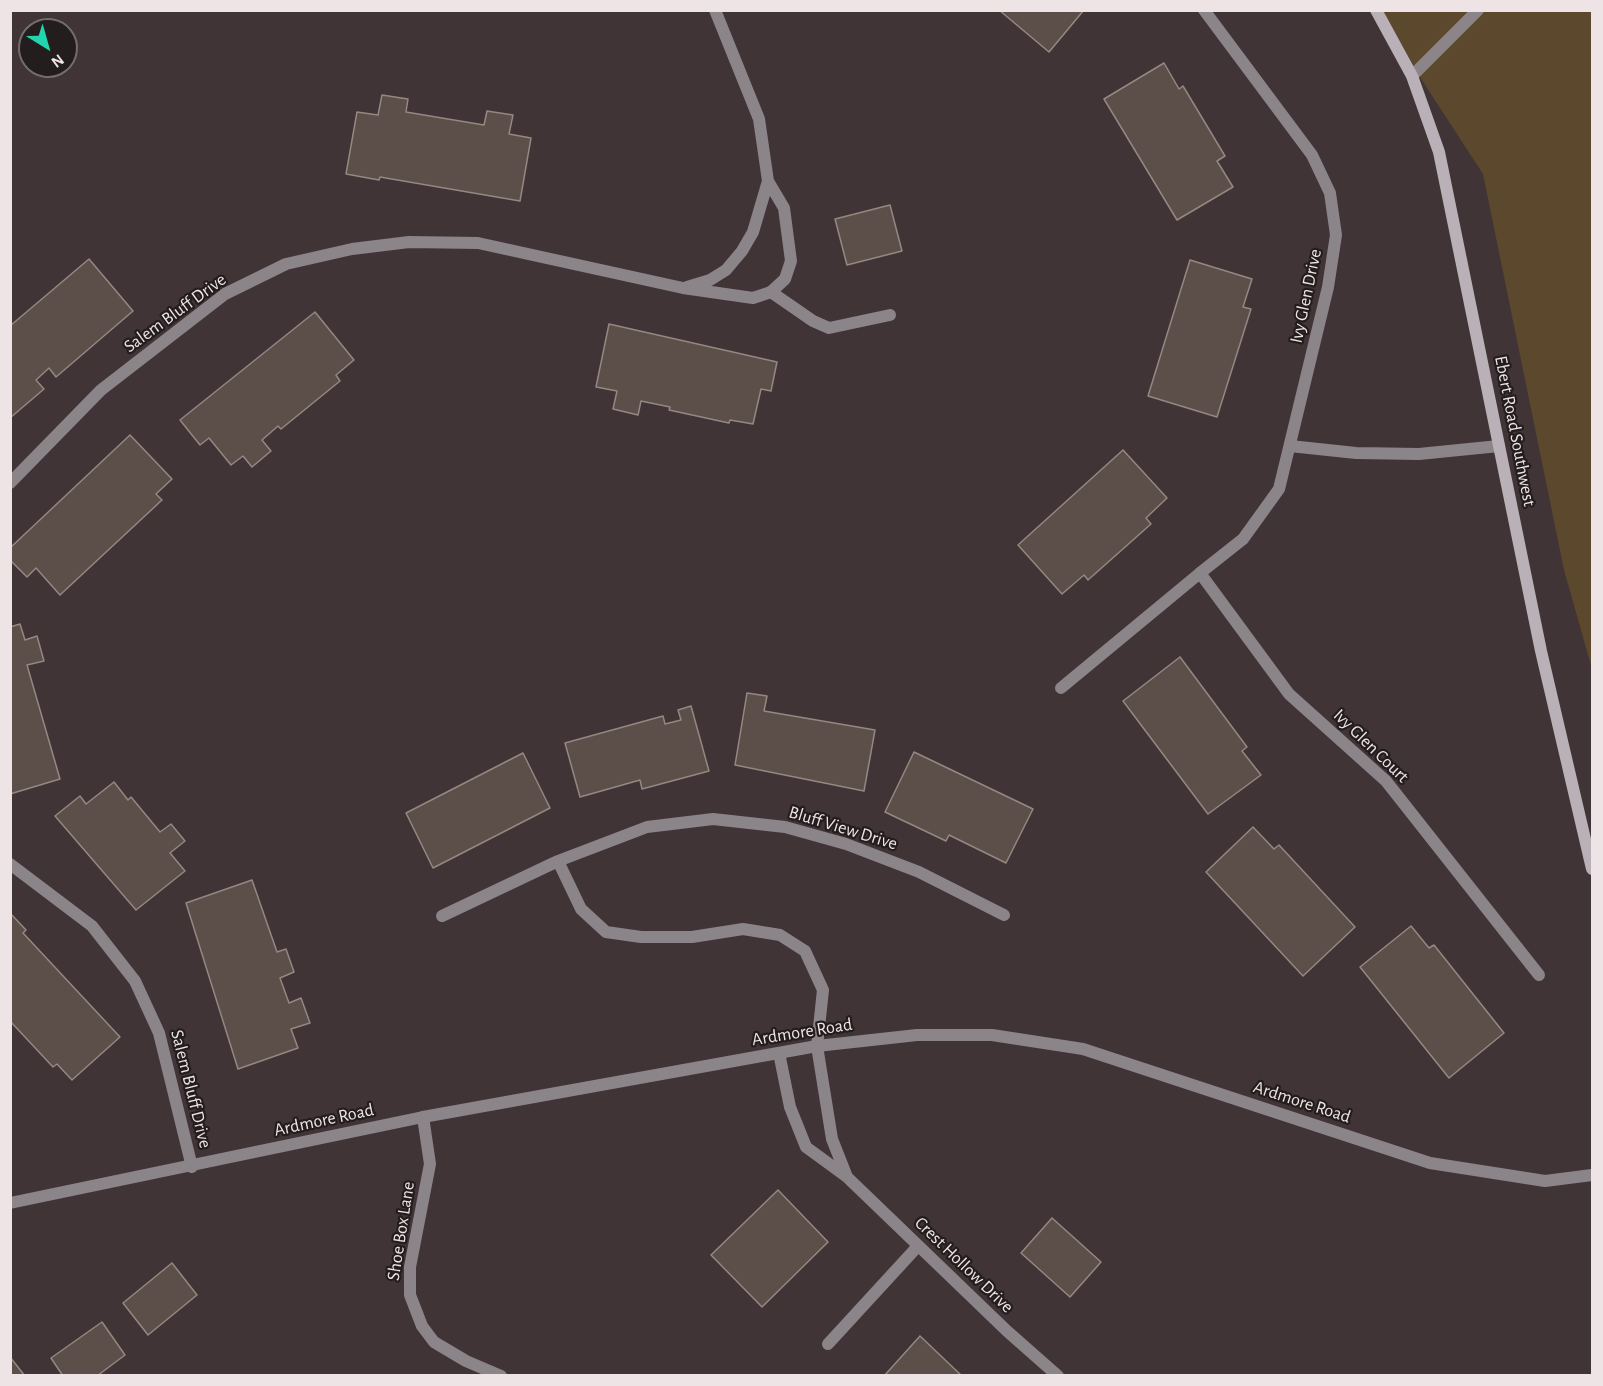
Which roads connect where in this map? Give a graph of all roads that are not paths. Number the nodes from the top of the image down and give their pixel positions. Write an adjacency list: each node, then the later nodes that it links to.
1 (714, 10): 6 (street, Salem Bluff Drive)
2 (1204, 10): 10 (street, Ivy Glen Drive)
3 (1376, 10): 5 (main road, Ebert Road Southwest)
4 (1478, 10): 5 (street)
5 (1412, 76): 11 (main road, Ebert Road Southwest)
6 (768, 181): 7 (street, Salem Bluff Drive); 8 (street, Salem Bluff Drive)
7 (683, 288): 8 (street, Salem Bluff Drive); 12 (street, Salem Bluff Drive)
8 (771, 292): 9 (street)
9 (890, 315)
10 (1290, 446): 11 (street); 13 (street, Ivy Glen Drive)
11 (1498, 446): 17 (main road, Ebert Road Southwest)
12 (10, 483)
13 (1200, 573): 14 (street, Ivy Glen Drive); 20 (street, Ivy Glen Court)
14 (1061, 688)
15 (558, 861): 18 (street, Bluff View Drive); 19 (street, Bluff View Drive); 21 (street)
16 (10, 864): 24 (street, Salem Bluff Drive)
17 (1593, 869)
18 (1004, 915)
19 (442, 916)
20 (1539, 975)
21 (817, 1046): 22 (street, Ardmore Road); 25 (street, Ardmore Road); 26 (street, Crest Hollow Drive)
22 (779, 1053): 23 (street, Ardmore Road); 26 (street, Crest Hollow Drive)
23 (423, 1117): 24 (street, Ardmore Road); 30 (street, Shoe Box Lane)
24 (192, 1167): 27 (street, Ardmore Road)
25 (1593, 1175)
26 (847, 1177): 28 (street, Crest Hollow Drive)
27 (10, 1203)
28 (918, 1246): 29 (street); 31 (street, Crest Hollow Drive)
29 (828, 1344)
30 (501, 1376)
31 (1058, 1376)

